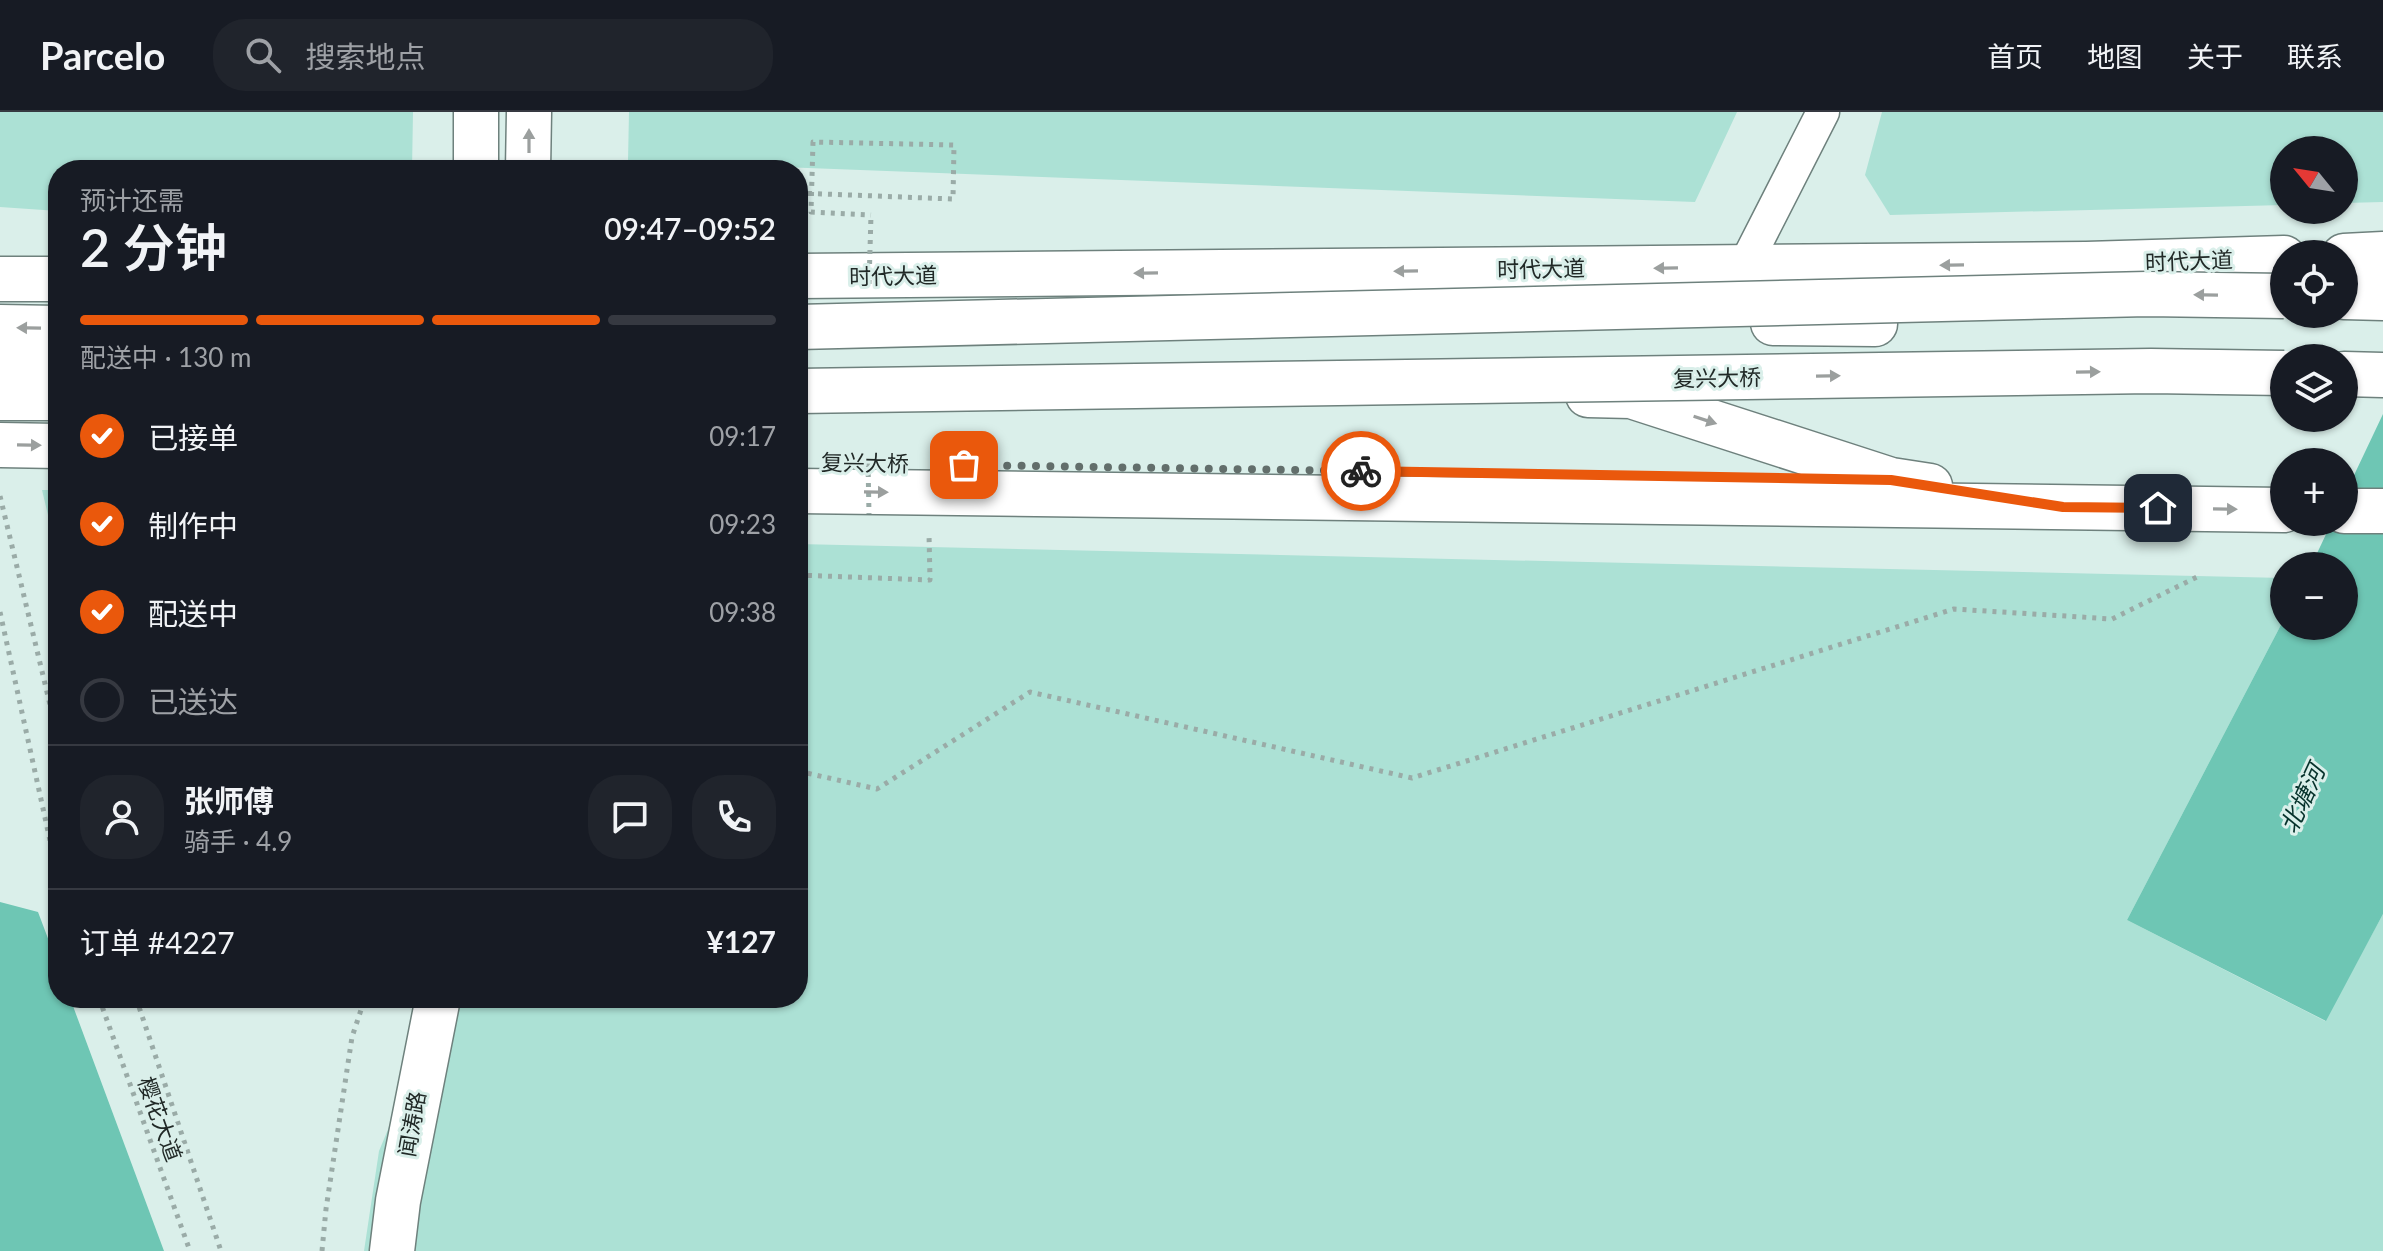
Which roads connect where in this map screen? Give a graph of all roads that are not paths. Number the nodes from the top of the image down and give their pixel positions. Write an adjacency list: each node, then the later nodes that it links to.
1 (476, 112): 4 (main road)
2 (529, 112): 5 (main road, one-way to 2)
3 (1823, 112): 10 (street)
4 (476, 160)
5 (528, 160)
6 (2383, 254): 7 (main road)
7 (2358, 255)
8 (2270, 258): 9 (main road, 时代大道)
9 (2086, 264): 10 (main road, 时代大道, one-way to 10); 18 (main road)
10 (1744, 267): 11 (main road, 时代大道, one-way to 11)
11 (808, 276)
12 (0, 279): 13 (main road)
13 (48, 279)
14 (2270, 296): 20 (main road, one-way to 20, bridge)
15 (2358, 297): 16 (main road)
16 (2383, 298)
17 (808, 308): 18 (main road, bridge)
18 (1875, 324): 29 (main road, bridge)
19 (0, 327): 21 (main road, one-way to 19)
20 (808, 327)
21 (48, 328)
22 (0, 363): 23 (main road)
23 (48, 365)
24 (2270, 373): 28 (main road, 复兴大桥, one-way to 24, bridge)
25 (2358, 374): 26 (main road)
26 (2383, 375)
27 (808, 379): 29 (main road, bridge)
28 (808, 391)
29 (1631, 396): 35 (main road, one-way to 35)
30 (0, 398): 31 (main road)
31 (48, 398)
32 (0, 445): 33 (main road, one-way to 33)
33 (48, 446)
34 (808, 462): 35 (main road, 复兴大桥)
35 (1891, 480): 37 (main road)
36 (808, 491): 37 (main road, one-way to 37)
37 (2063, 507): 38 (main road, one-way to 38)
38 (2270, 510)
39 (2358, 511): 40 (main road)
40 (2383, 511)
41 (436, 1008): 42 (main road, 闻涛路)
42 (392, 1251)

